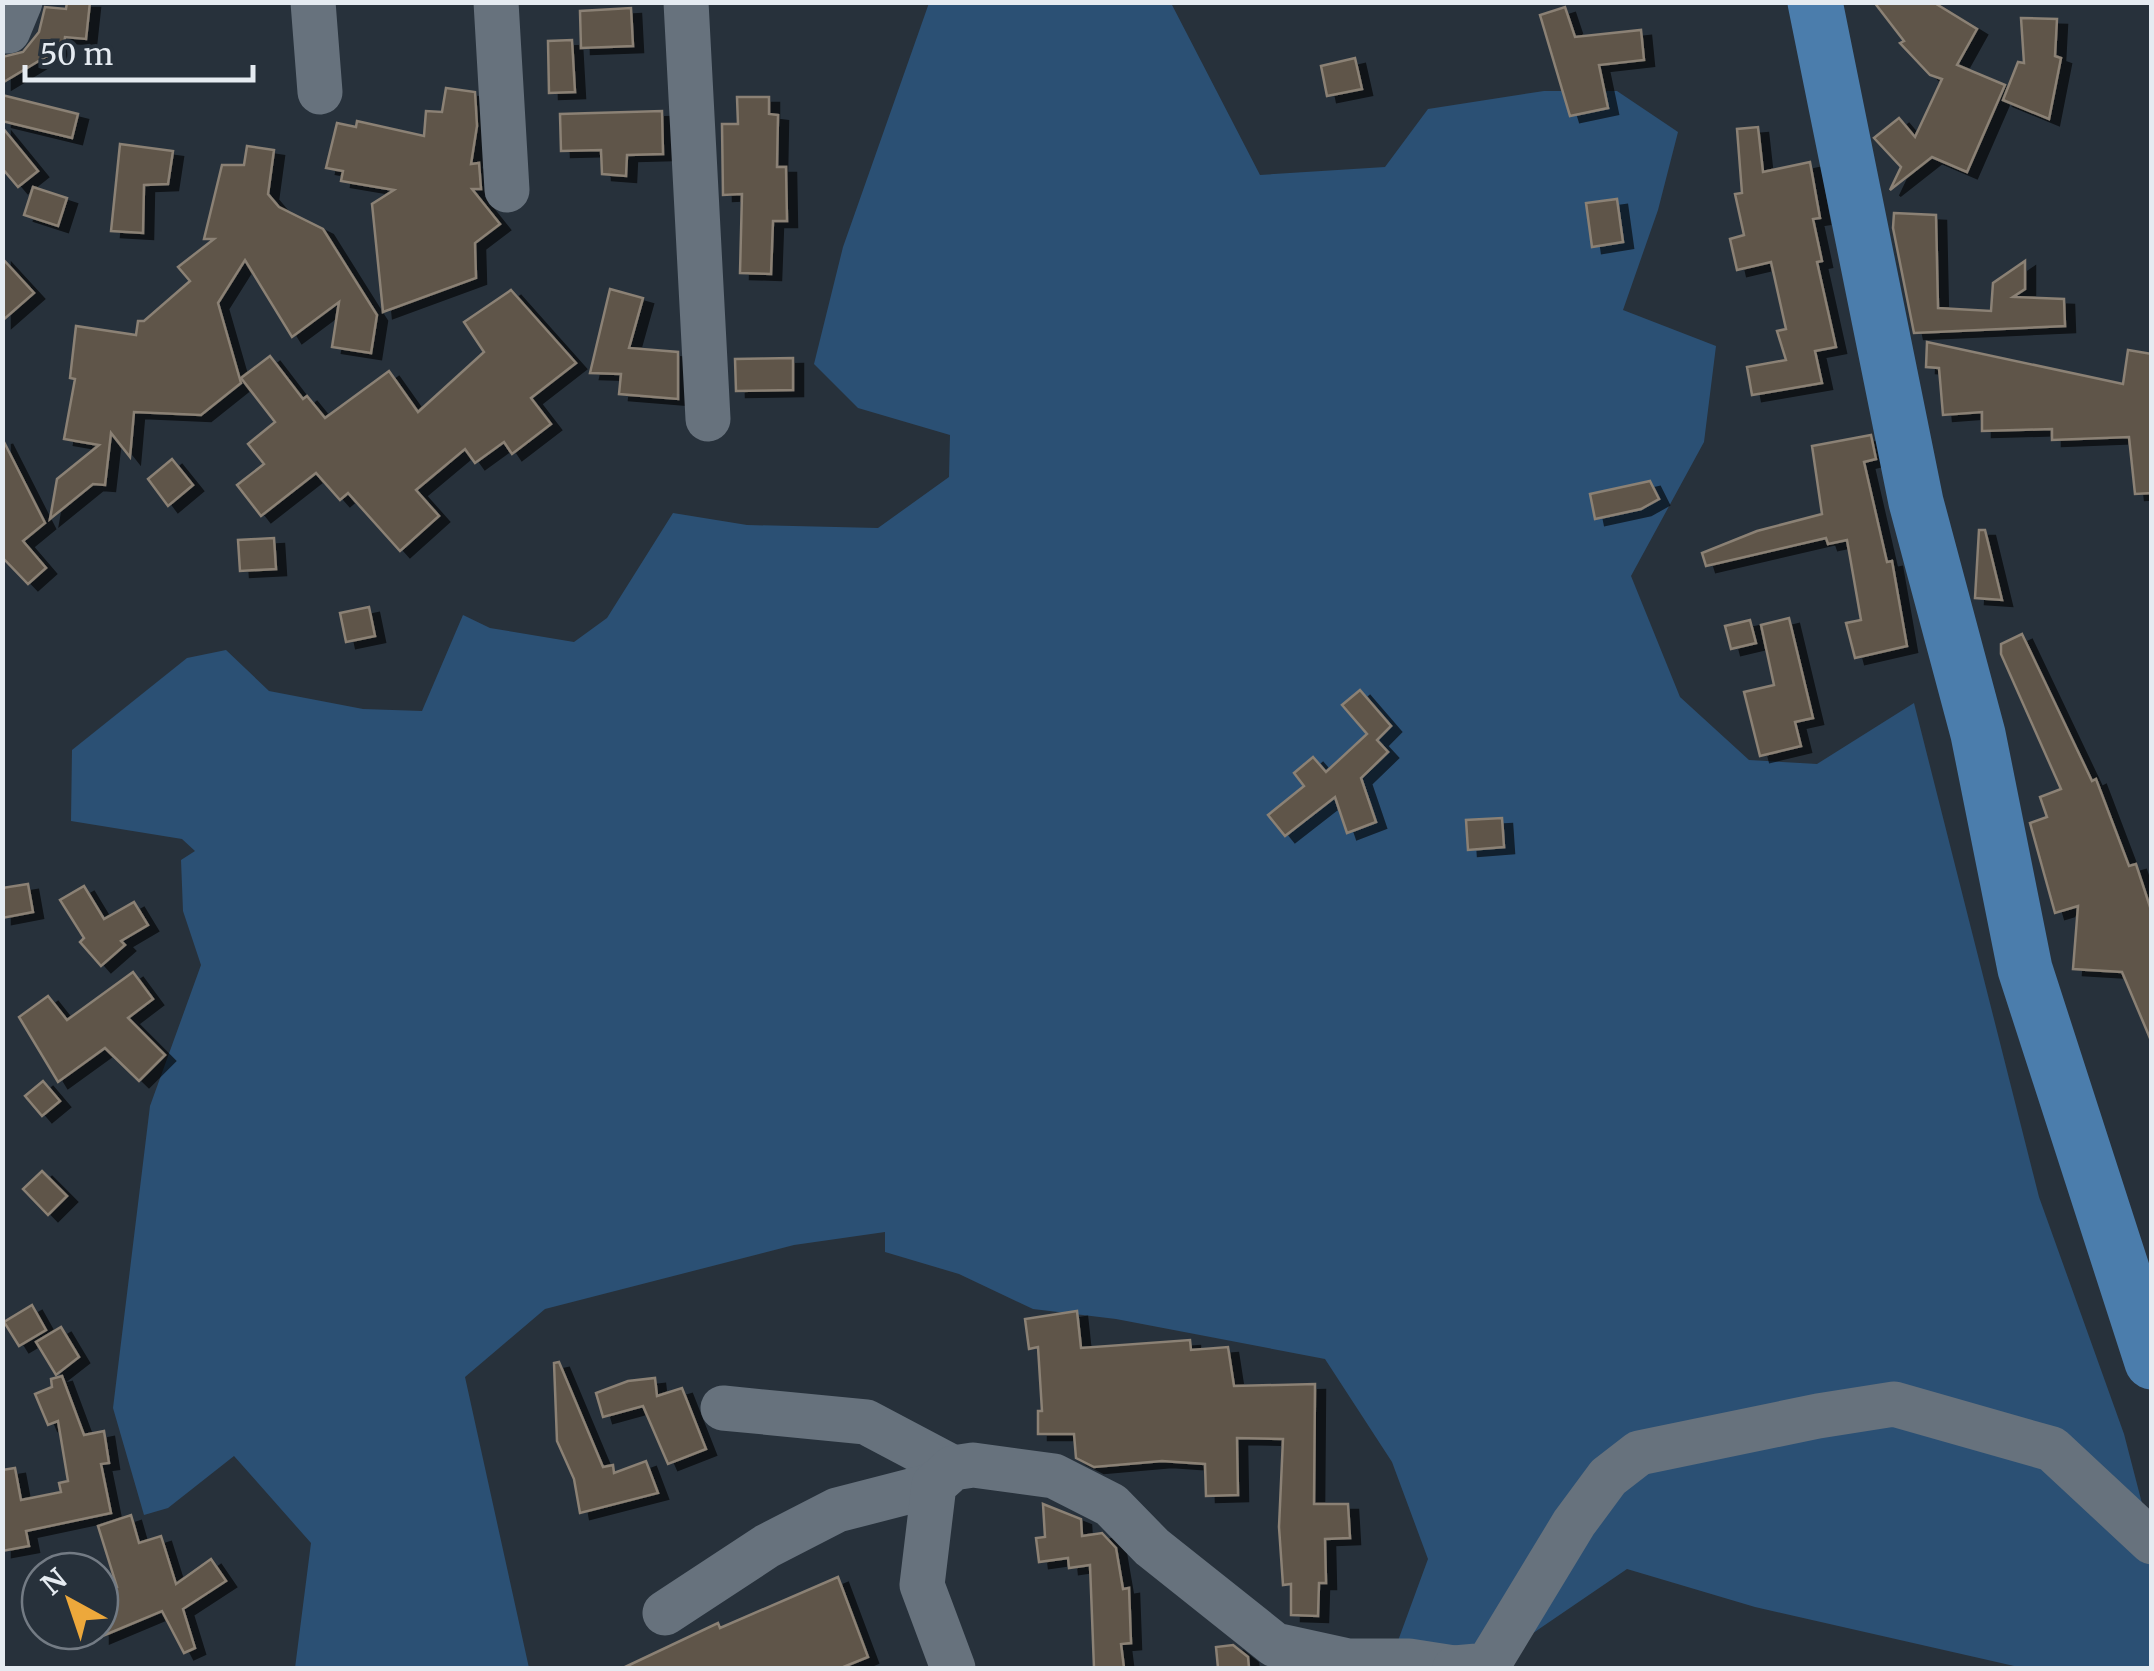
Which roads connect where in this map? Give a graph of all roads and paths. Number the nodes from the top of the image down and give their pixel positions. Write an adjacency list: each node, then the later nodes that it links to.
1 (20, 2): 6 (street)
2 (313, 2): 7 (street)
3 (496, 2): 8 (street)
4 (686, 2): 9 (street)
5 (1815, 2): 10 (main road)
6 (2, 32)
7 (320, 92)
8 (507, 190)
9 (708, 419)
10 (2152, 1362)
11 (723, 1408): 12 (street)
12 (944, 1476): 14 (street); 15 (street); 16 (street)
13 (2152, 1544): 16 (street)
14 (665, 1613)
15 (953, 1668)
16 (1455, 1668)

